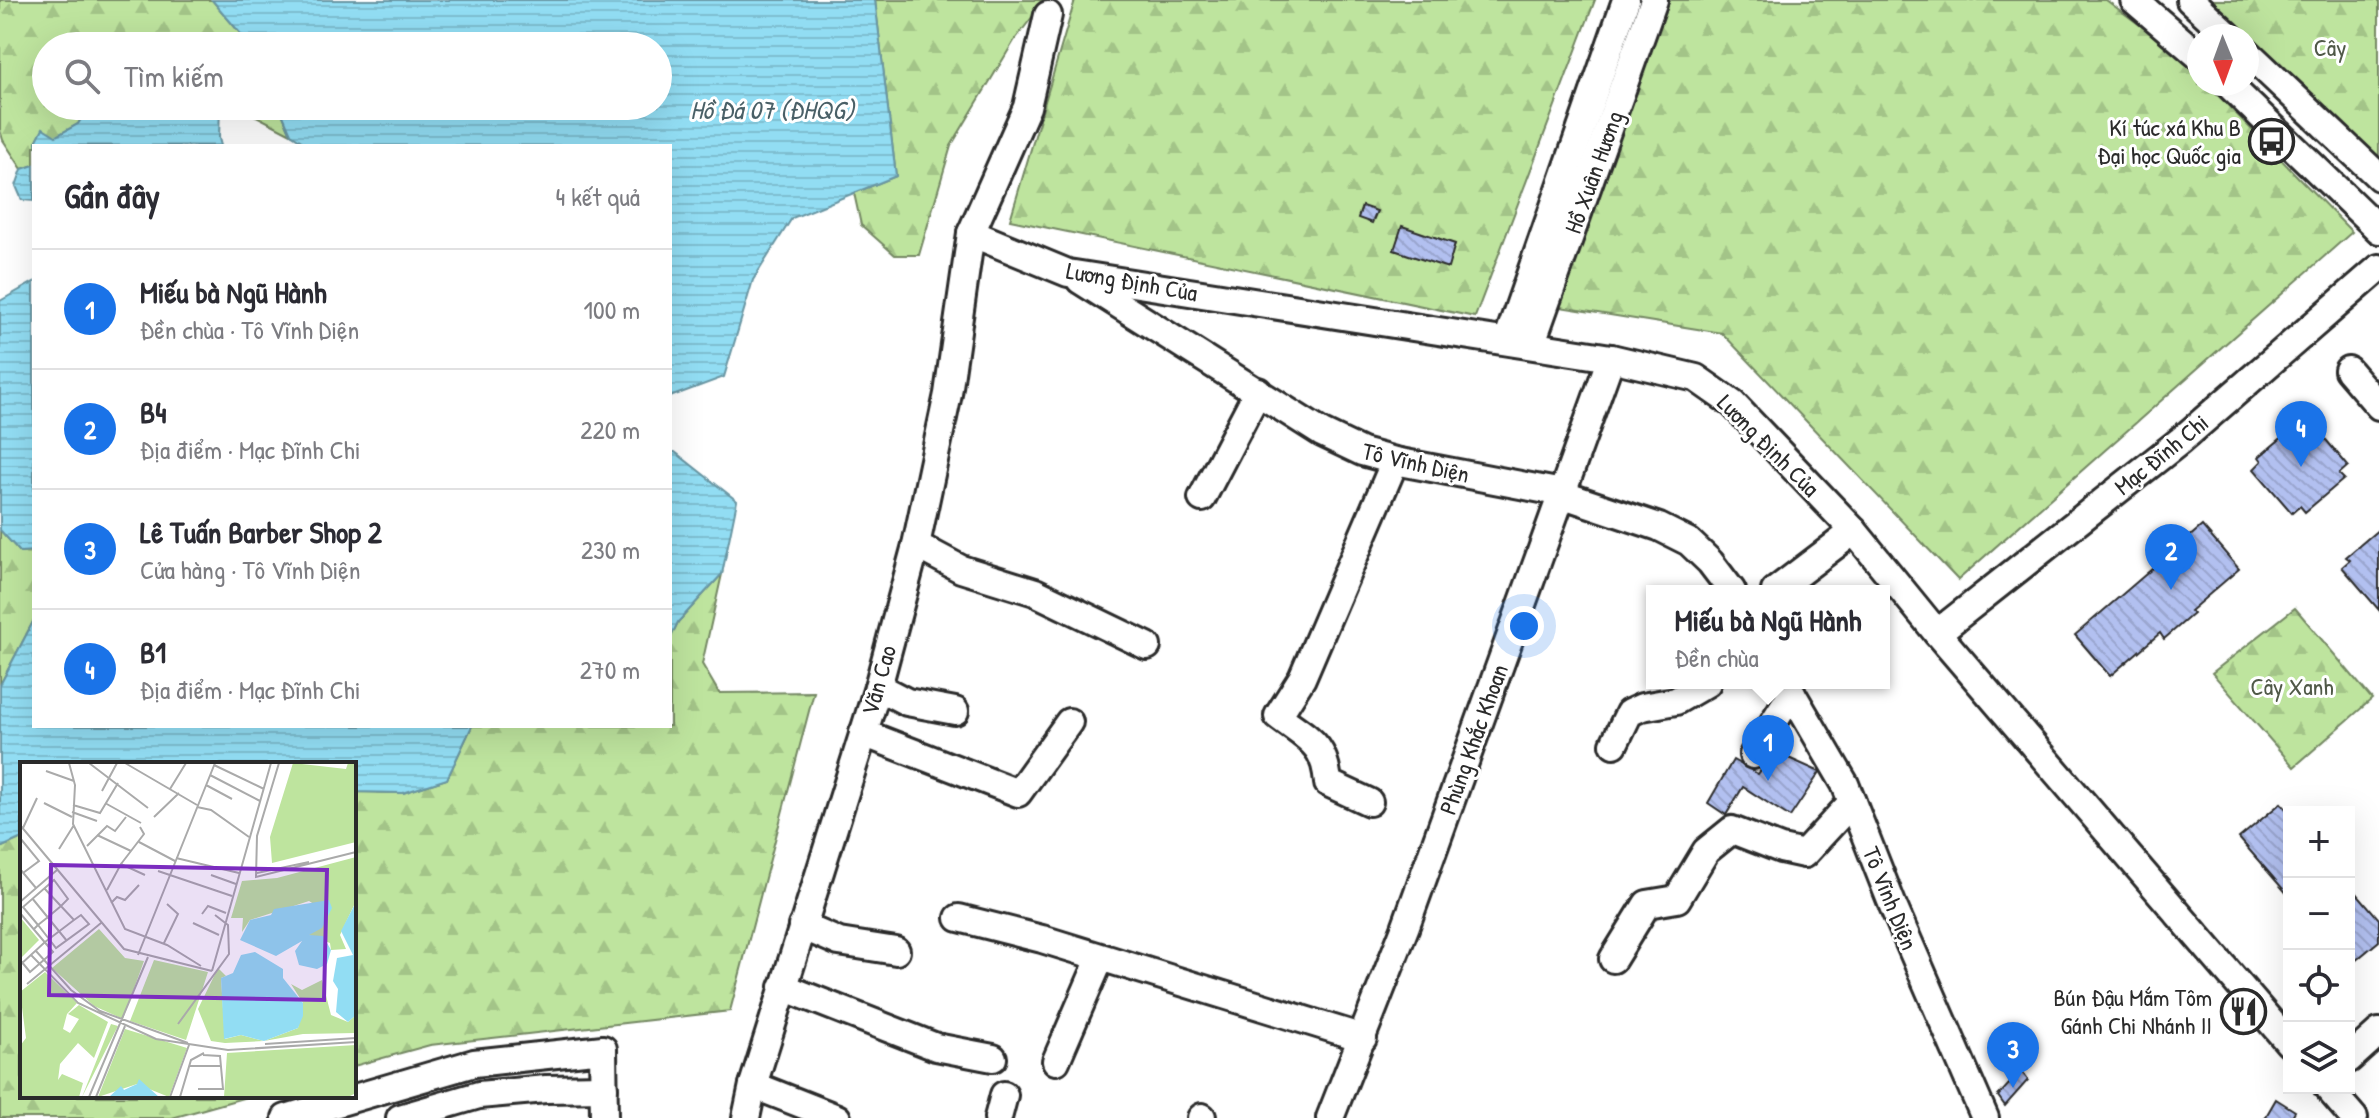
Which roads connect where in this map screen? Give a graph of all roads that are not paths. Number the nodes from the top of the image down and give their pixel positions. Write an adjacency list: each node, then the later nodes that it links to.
1 (1626, 0): 15 (street, Hồ Xuân Hương)
2 (1654, 0): 15 (street, Hồ Xuân Hương)
3 (2134, 0): 7 (street)
4 (2190, 0): 6 (street)
5 (1048, 15): 12 (street, Văn Cao)
6 (2216, 24)
7 (2187, 46)
8 (2259, 63): 10 (street)
9 (2240, 96): 11 (street)
10 (2379, 177)
11 (2379, 230)
12 (971, 233): 14 (street, Lương Định Của); 24 (street, Văn Cao)
13 (2379, 268): 27 (street, Mạc Đĩnh Chi)
14 (1068, 273): 15 (street, Lương Định Của); 18 (street, Tô Vĩnh Diện)
15 (1519, 343): 16 (street, Lương Định Của)
16 (1611, 358): 21 (street, Phùng Khắc Khoan); 23 (street, Lương Định Của)
17 (2348, 370): 19 (street)
18 (1258, 391): 20 (street, Tô Vĩnh Diện); 22 (street)
19 (2379, 406)
20 (1395, 461): 21 (street, Tô Vĩnh Diện); 38 (street)
21 (1561, 494): 25 (street, Tô Vĩnh Diện); 48 (street, Phùng Khắc Khoan)
22 (1202, 498)
23 (1854, 531): 26 (street); 27 (street, Lương Định Của)
24 (916, 545): 28 (street); 29 (street, Văn Cao)
25 (1727, 585)
26 (1783, 585)
27 (1937, 633): 47 (street, Lương Định Của)
28 (1147, 646)
29 (878, 687): 33 (street); 35 (street, Văn Cao)
30 (1697, 689): 36 (street)
31 (1788, 689): 37 (street)
32 (1790, 689): 39 (street, Tô Vĩnh Diện)
33 (955, 711)
34 (1069, 722): 35 (street)
35 (863, 733): 41 (street, Văn Cao)
36 (1614, 744)
37 (1753, 755)
38 (1369, 802)
39 (1852, 802): 44 (street); 63 (street, Tô Vĩnh Diện)
40 (959, 918): 43 (street)
41 (802, 926): 42 (street); 45 (street, Văn Cao)
42 (896, 951)
43 (1100, 959): 48 (street); 51 (street)
44 (1613, 959)
45 (783, 987): 50 (street); 52 (street, Văn Cao)
46 (2379, 1032): 49 (street)
47 (2283, 1036)
48 (1363, 1038): 62 (street, Phùng Khắc Khoan)
49 (2355, 1054)
50 (993, 1058)
51 (1056, 1061)
52 (753, 1085): 60 (street, Văn Cao); 61 (street)
53 (604, 1088): 56 (street); 58 (street); 59 (street)
54 (2333, 1094): 64 (street)
55 (354, 1098): 57 (street)
56 (356, 1098)
57 (286, 1118)
58 (400, 1118)
59 (604, 1118)
60 (746, 1118)
61 (837, 1118)
62 (1330, 1118)
63 (1985, 1118)
64 (2354, 1118)

